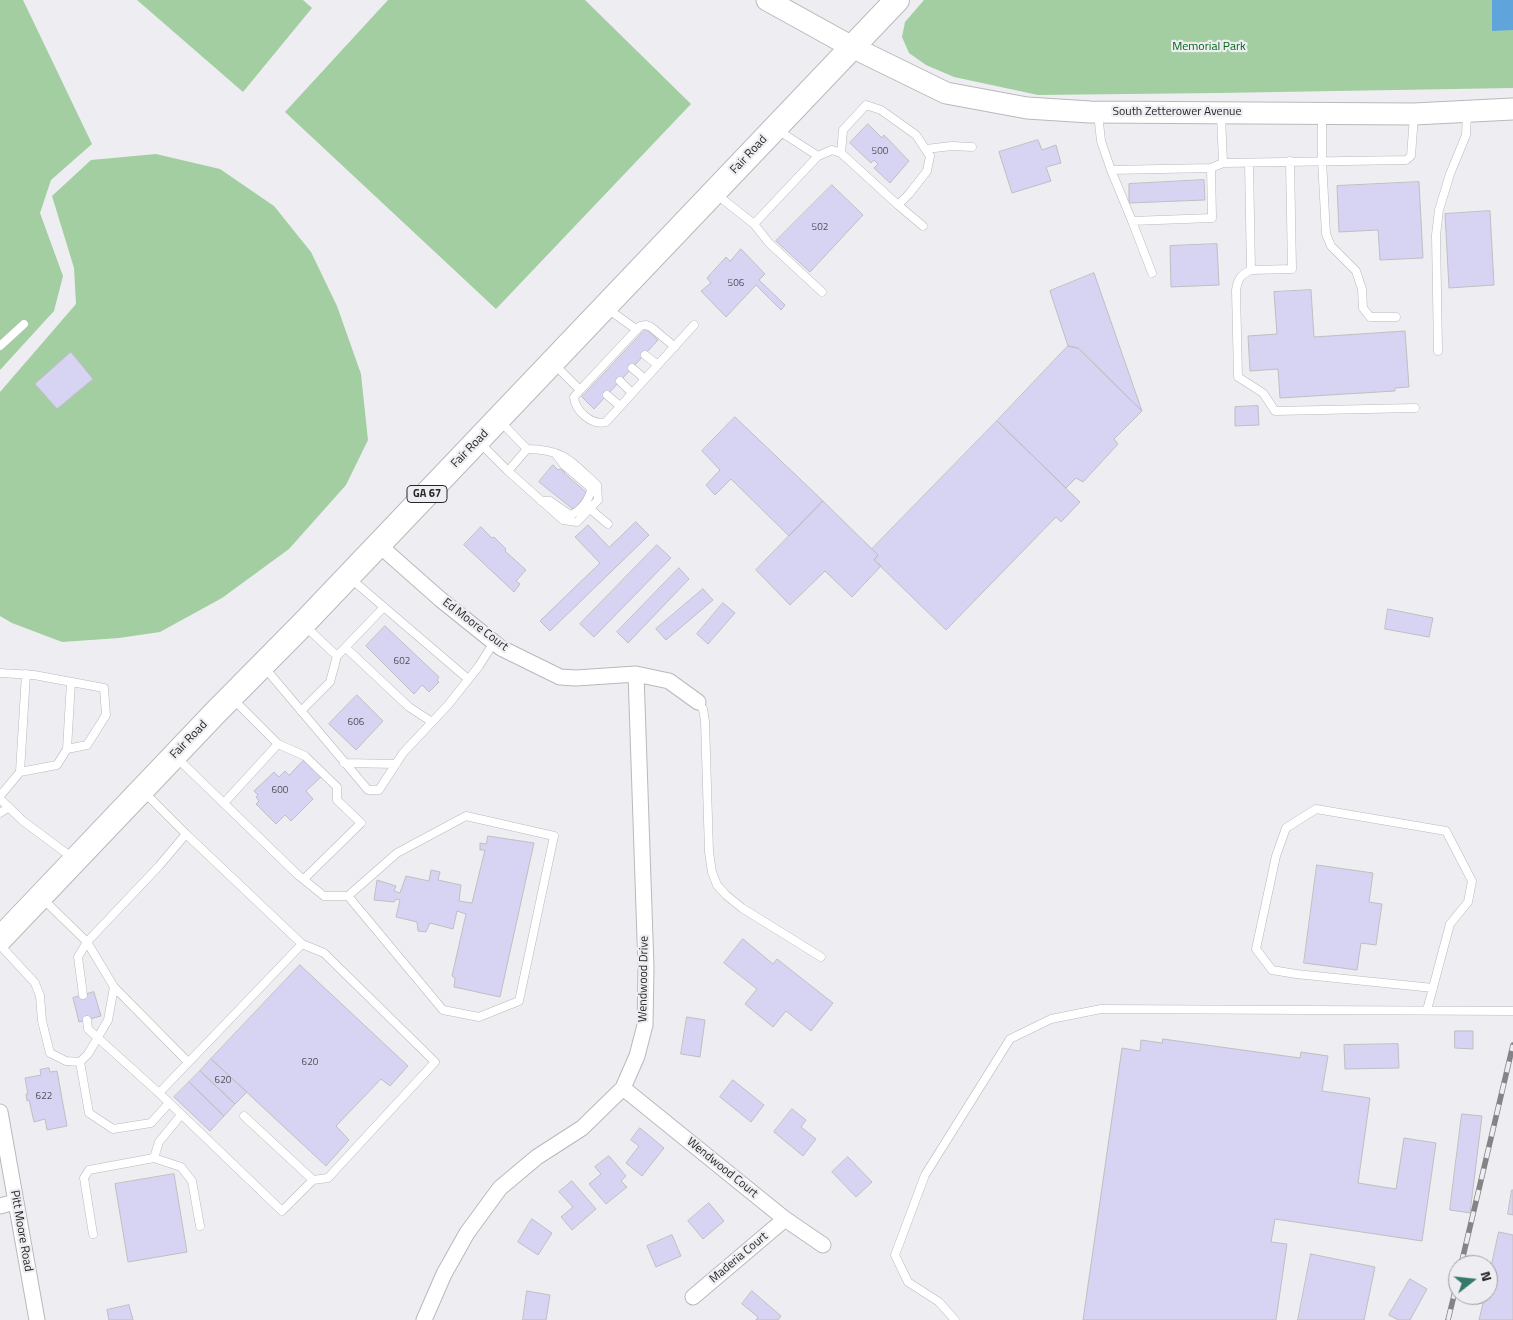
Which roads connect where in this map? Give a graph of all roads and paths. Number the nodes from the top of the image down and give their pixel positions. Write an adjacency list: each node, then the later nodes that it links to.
1 (767, 0): 3 (street, South Zetterower Avenue)
2 (897, 0): 3 (main road, Fair Road / GA 67)
3 (852, 47): 5 (street, South Zetterower Avenue); 10 (main road, Fair Road / GA 67)
4 (1513, 109): 6 (street, South Zetterower Avenue)
5 (1098, 112): 7 (street, South Zetterower Avenue); 20 (lane)
6 (1467, 112): 9 (street, South Zetterower Avenue); 36 (lane)
7 (1221, 113): 8 (street, South Zetterower Avenue); 17 (lane)
8 (1322, 113): 9 (street, South Zetterower Avenue); 15 (lane)
9 (1414, 114): 15 (lane)
10 (775, 128): 14 (lane); 21 (main road, Fair Road / GA 67)
11 (972, 147): 12 (lane)
12 (926, 149): 13 (lane); 22 (lane)
13 (841, 153): 14 (lane); 22 (lane)
14 (818, 156): 24 (lane)
15 (1322, 160): 16 (lane); 30 (lane)
16 (1290, 162): 18 (lane); 26 (lane)
17 (1223, 163): 18 (lane); 19 (lane)
18 (1249, 163): 26 (lane)
19 (1211, 168): 20 (lane); 23 (lane)
20 (1112, 170): 23 (lane)
21 (714, 193): 24 (lane); 29 (main road, Fair Road / GA 67)
22 (898, 205): 25 (lane)
23 (1132, 221): 27 (lane)
24 (754, 224): 28 (lane)
25 (924, 226)
26 (1251, 270): 47 (lane)
27 (1152, 273)
28 (822, 292)
29 (605, 307): 33 (lane); 38 (main road, Fair Road / GA 67)
30 (1396, 317)
31 (24, 324): 34 (lane)
32 (694, 325): 35 (lane)
33 (637, 330): 35 (lane); 43 (lane)
34 (0, 346)
35 (675, 347): 39 (lane)
36 (1438, 351)
37 (645, 355): 39 (lane)
38 (552, 362): 43 (lane); 48 (main road, Fair Road / GA 67)
39 (658, 366): 41 (lane)
40 (632, 368): 41 (lane)
41 (645, 379): 44 (lane)
42 (620, 381): 44 (lane)
43 (580, 390): 46 (lane)
44 (632, 393): 46 (lane)
45 (607, 395): 46 (lane)
46 (620, 406)
47 (1415, 408)
48 (498, 419): 49 (main road, Fair Road / GA 67); 50 (lane)
49 (478, 440): 52 (lane); 56 (main road, Fair Road / GA 67)
50 (527, 449): 51 (lane); 52 (lane)
51 (554, 452): 53 (lane); 54 (lane)
52 (508, 471): 53 (lane)
53 (541, 501): 54 (lane)
54 (590, 508): 55 (lane)
55 (608, 524)
56 (379, 544): 57 (main road, Fair Road / GA 67); 60 (street, Ed Moore Court)
57 (348, 576): 58 (lane); 59 (main road, Fair Road / GA 67)
58 (384, 607): 61 (lane); 67 (lane)
59 (303, 624): 62 (lane); 63 (main road, Fair Road / GA 67)
60 (494, 642): 66 (street, Ed Moore Court); 67 (lane)
61 (346, 648): 62 (lane); 72 (lane)
62 (337, 656): 71 (lane)
63 (262, 665): 69 (main road, Fair Road / GA 67); 71 (lane)
64 (0, 673): 65 (lane)
65 (26, 674): 68 (lane); 78 (lane)
66 (636, 674): 70 (street, Ed Moore Court); 103 (street, Wendwood Drive)
67 (468, 679): 72 (lane)
68 (71, 682): 74 (lane); 74 (lane)
69 (231, 697): 73 (lane); 75 (main road, Fair Road / GA 67)
70 (698, 702): 93 (lane)
71 (301, 711): 76 (lane)
72 (432, 722): 77 (lane)
73 (278, 744): 81 (lane); 86 (lane)
74 (67, 750): 78 (lane)
75 (175, 755): 79 (main road, Fair Road / GA 67); 81 (lane)
76 (344, 763): 77 (lane); 77 (lane)
77 (396, 764)
78 (20, 772): 80 (lane)
79 (142, 790): 84 (lane); 85 (main road, Fair Road / GA 67)
80 (0, 797): 82 (lane)
81 (224, 803): 86 (lane)
82 (9, 807): 83 (lane); 85 (lane)
83 (0, 813)
84 (186, 834): 90 (lane); 91 (lane)
85 (75, 860): 87 (main road, Fair Road / GA 67)
86 (304, 879): 88 (lane)
87 (40, 896): 89 (main road, Fair Road / GA 67); 90 (lane)
88 (348, 896): 88 (lane)
89 (0, 938)
90 (87, 942): 94 (lane); 96 (lane)
91 (302, 944): 102 (lane); 110 (lane)
92 (0, 945): 101 (lane)
93 (821, 957)
94 (114, 987): 100 (lane); 102 (lane)
95 (1433, 988): 95 (lane); 97 (lane)
96 (83, 995)
97 (1427, 1010): 98 (lane); 120 (lane)
98 (1513, 1011)
99 (87, 1020): 100 (lane)
100 (98, 1037): 101 (lane); 104 (lane)
101 (80, 1062): 105 (lane)
102 (188, 1062): 104 (lane)
103 (623, 1088): 113 (street, Wendwood Court); 119 (street, Wendwood Drive)
104 (159, 1093): 105 (lane)
105 (169, 1103): 107 (lane)
106 (0, 1112): 111 (street, Pitt Moore Road)
107 (181, 1115): 109 (lane); 110 (lane)
108 (244, 1116): 110 (lane)
109 (154, 1158): 114 (lane); 115 (lane)
110 (313, 1180)
111 (15, 1202): 112 (street); 118 (street, Pitt Moore Road)
112 (0, 1206)
113 (785, 1219): 116 (street, Wendwood Court); 117 (street, Maderia Court)
114 (200, 1226)
115 (93, 1234)
116 (823, 1245)
117 (693, 1296)
118 (37, 1320)
119 (424, 1320)
120 (956, 1320)

